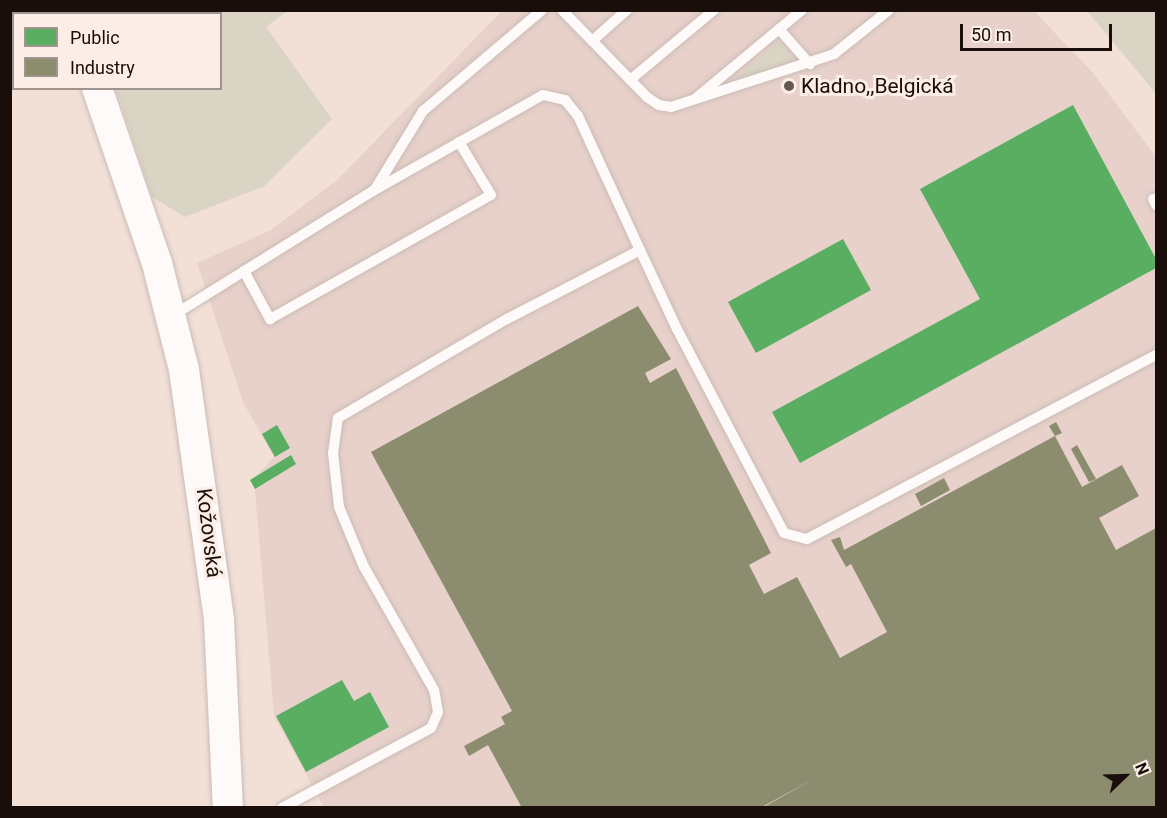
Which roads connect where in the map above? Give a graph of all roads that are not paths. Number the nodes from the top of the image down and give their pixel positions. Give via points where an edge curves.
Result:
1 (542, 10) edge
2 (562, 10) edge
3 (627, 10) edge
4 (714, 10) edge
5 (801, 10) edge
6 (889, 10) edge
7 (779, 29) junction
8 (592, 41) junction
9 (810, 64) junction
10 (630, 80) junction
11 (98, 90) edge
12 (690, 103) junction
13 (459, 142) junction
14 (373, 191) junction
15 (640, 250) junction
16 (244, 271) junction
17 (171, 316) junction
18 (1156, 355) edge
19 (228, 807) edge
20 (282, 807) edge

1 - 14 lane via 423,111
2 - 8 lane
3 - 8 lane
4 - 10 lane
5 - 7 lane
6 - 9 lane via 834,54
7 - 9 lane
7 - 12 lane
8 - 10 lane
9 - 12 lane
10 - 12 lane via 659,105
11 - 17 street, Kožovská via 157,263
13 - 14 lane
13 - 15 lane via 543,95 565,100 578,117
13 - 16 lane via 491,195 270,319
14 - 16 lane
15 - 18 lane via 784,533 807,539
15 - 20 lane via 507,319 338,418 333,453 339,507 364,567 434,690 438,712 431,728
16 - 17 lane
17 - 19 street, Kožovská via 184,370 210,530 224,676

